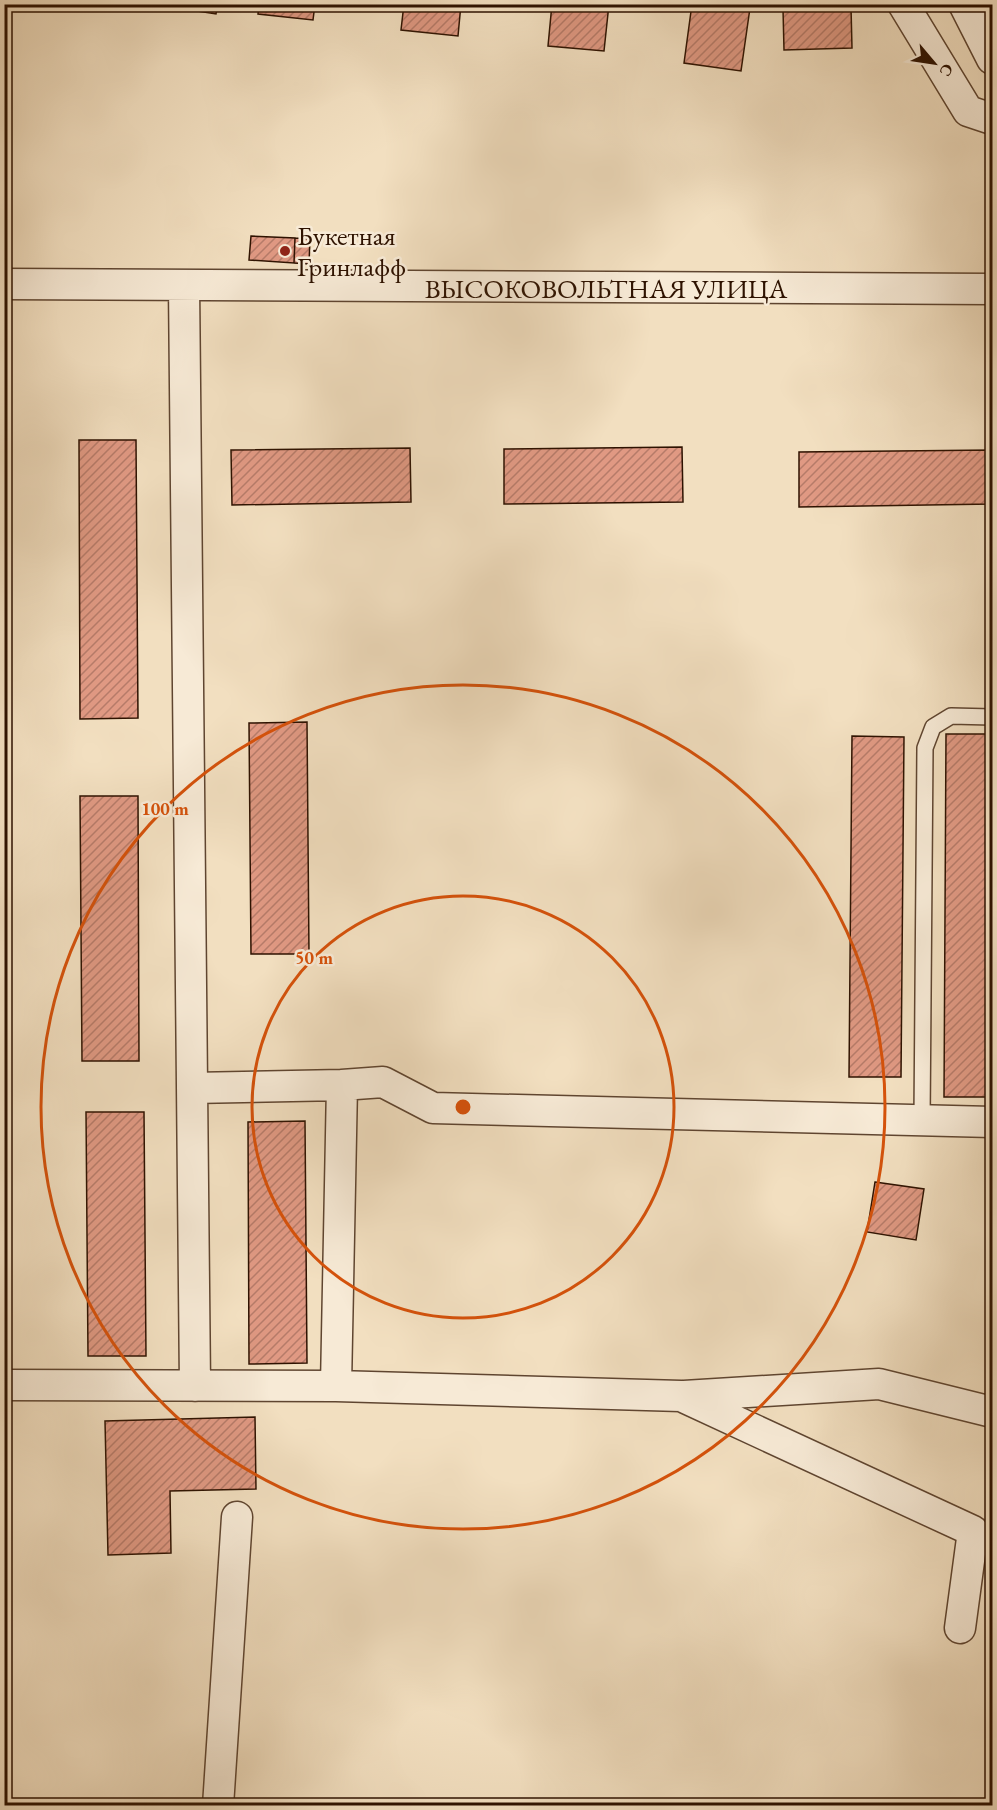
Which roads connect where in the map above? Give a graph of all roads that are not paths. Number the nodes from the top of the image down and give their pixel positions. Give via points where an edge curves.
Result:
1 (903, 4) edge
2 (964, 4) edge
3 (993, 59) edge
4 (993, 118) edge
5 (4, 285) edge
6 (184, 285) junction
7 (993, 290) edge
8 (993, 717) edge
9 (342, 1084) junction
10 (192, 1088) junction
11 (922, 1120) junction
12 (993, 1122) edge
13 (4, 1385) edge
14 (195, 1386) junction
15 (336, 1386) junction
16 (681, 1396) junction
17 (993, 1412) edge
18 (237, 1517) dead end
19 (960, 1628) dead end
20 (218, 1806) edge

1 - 4 street via 968,111
2 - 3 street
5 - 6 street, ВЫСОКОВОЛЬТНАЯ УЛИЦА
6 - 7 street, ВЫСОКОВОЛЬТНАЯ УЛИЦА
6 - 10 street
8 - 11 lane via 951,716 933,727 925,748
9 - 10 street
9 - 11 street via 383,1082 433,1108
9 - 15 street
10 - 14 street
11 - 12 street
13 - 14 street
14 - 15 street
15 - 16 street
16 - 17 street via 879,1384
16 - 19 street via 973,1531
18 - 20 street

